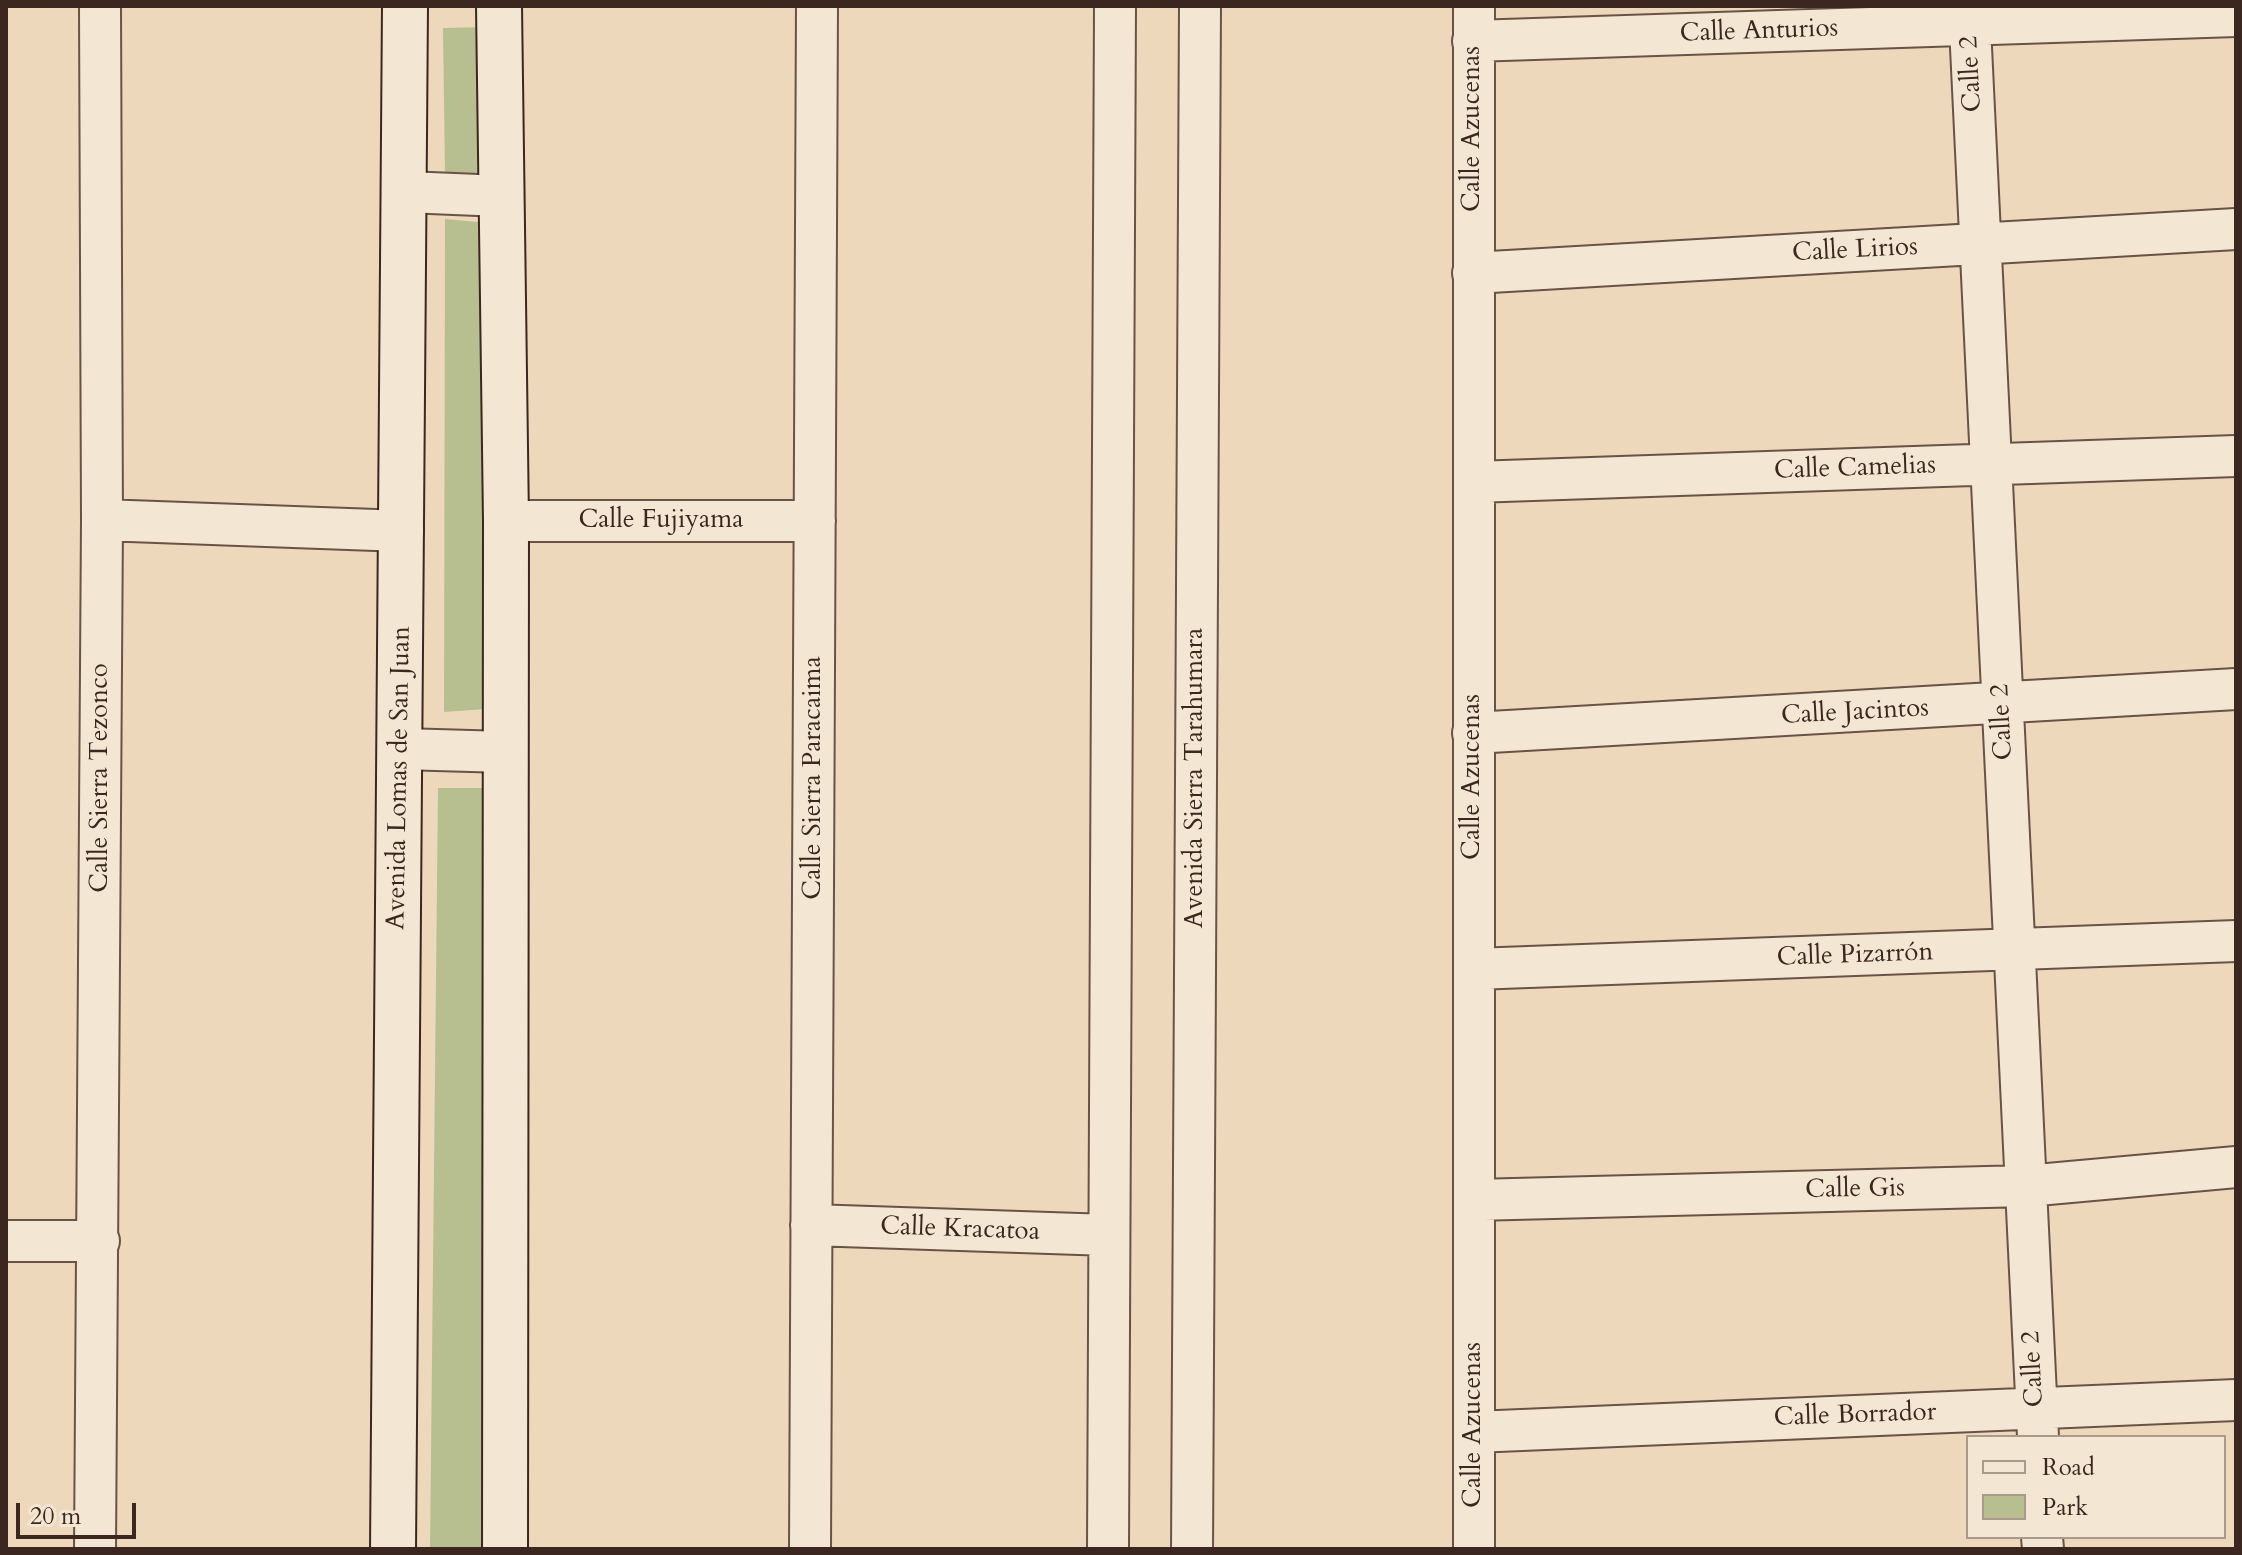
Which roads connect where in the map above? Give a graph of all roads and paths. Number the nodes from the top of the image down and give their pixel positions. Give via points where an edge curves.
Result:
1 (100, 6) edge
2 (405, 6) edge
3 (499, 6) edge
4 (817, 6) edge
5 (1115, 6) edge
6 (1200, 6) edge
7 (1970, 15) edge
8 (2236, 16) edge
9 (1473, 24) edge
10 (406, 192) junction
11 (502, 196) junction
12 (2236, 229) edge
13 (1980, 243) junction
14 (1473, 273) junction
15 (2236, 456) edge
16 (1990, 465) junction
17 (1474, 482) junction
18 (102, 520) junction
19 (506, 521) junction
20 (815, 521) junction
21 (403, 531) junction
22 (2236, 689) edge
23 (2002, 705) junction
24 (1473, 733) junction
25 (401, 749) junction
26 (506, 752) junction
27 (2236, 941) edge
28 (2014, 950) junction
29 (1474, 969) junction
30 (2236, 1167) edge
31 (2026, 1186) junction
32 (1474, 1200) junction
33 (811, 1225) junction
34 (1109, 1235) junction
35 (6, 1241) edge
36 (99, 1241) junction
37 (2236, 1400) edge
38 (2037, 1423) edge
39 (1474, 1432) junction
40 (95, 1549) edge
41 (393, 1549) edge
42 (505, 1549) edge
43 (810, 1549) edge
44 (1108, 1549) edge
45 (1192, 1549) edge
46 (1474, 1549) edge

1 - 18 street, Calle Sierra Tezonco
2 - 10 street, Avenida Lomas de San Juan
3 - 11 street
4 - 20 street, Calle Sierra Paracaima
5 - 34 street
6 - 45 street, Avenida Sierra Tarahumara
7 - 8 street, Calle Anturios
7 - 9 street, Calle Anturios
7 - 13 street, Calle 2
9 - 14 street, Calle Azucenas
10 - 11 street
10 - 21 street, Avenida Lomas de San Juan
11 - 19 street
12 - 13 street, Calle Lirios
13 - 14 street, Calle Lirios
13 - 16 street, Calle 2
14 - 17 street, Calle Azucenas
15 - 16 street, Calle Camelias
16 - 17 street, Calle Camelias
16 - 23 street, Calle 2
17 - 24 street, Calle Azucenas
18 - 21 street
18 - 36 street, Calle Sierra Tezonco
19 - 20 street, Calle Fujiyama
19 - 26 street
20 - 33 street, Calle Sierra Paracaima
21 - 25 street, Avenida Lomas de San Juan
22 - 23 street, Calle Jacintos
23 - 24 street, Calle Jacintos
23 - 28 street, Calle 2
24 - 29 street, Calle Azucenas
25 - 26 street
25 - 41 street, Avenida Lomas de San Juan
26 - 42 street
27 - 28 street, Calle Pizarrón
28 - 29 street, Calle Pizarrón
28 - 31 street, Calle 2
29 - 32 street, Calle Azucenas
30 - 31 street, Calle Gis
31 - 32 street, Calle Gis
31 - 38 street, Calle 2
32 - 39 street, Calle Azucenas
33 - 34 street, Calle Kracatoa
33 - 43 street, Calle Sierra Paracaima
34 - 44 street
35 - 36 street
36 - 40 street, Calle Sierra Tezonco
37 - 38 street, Calle Borrador
38 - 39 street, Calle Borrador
39 - 46 street, Calle Azucenas

